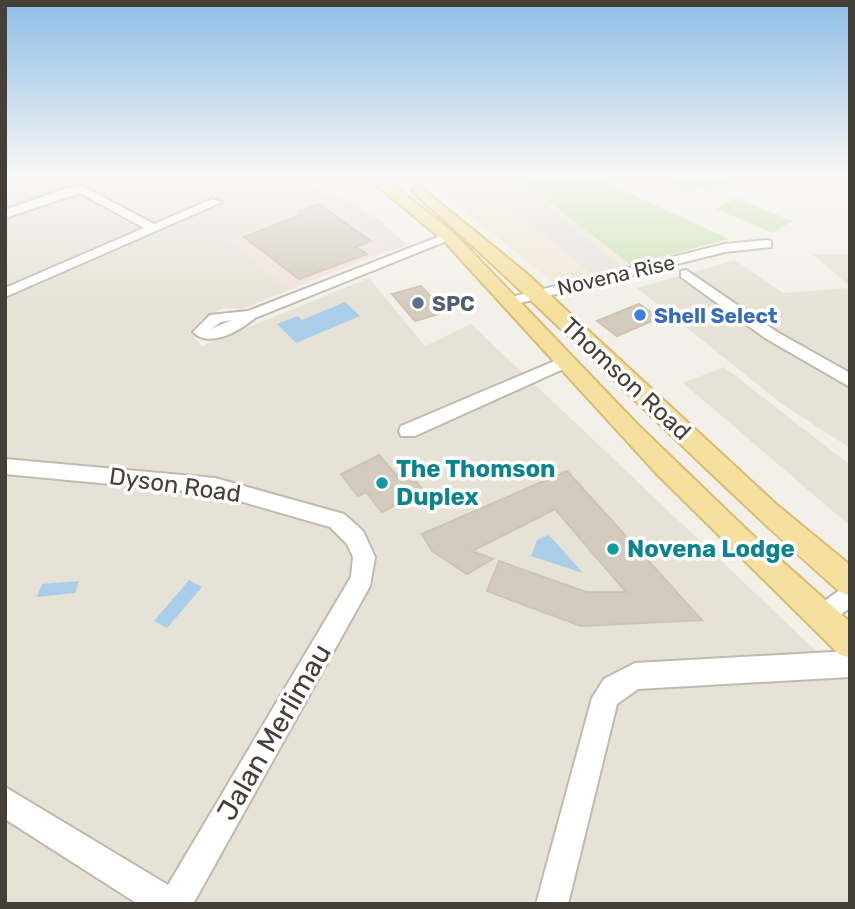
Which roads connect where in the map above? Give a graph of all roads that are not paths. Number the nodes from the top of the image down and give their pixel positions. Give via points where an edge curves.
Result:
1 (139, 220) edge
2 (174, 220) edge
3 (430, 220) edge
4 (456, 220) edge
5 (154, 229) junction
6 (448, 238) junction
7 (766, 244) dead end
8 (686, 274) dead end
9 (5, 293) edge
10 (537, 293) junction
11 (508, 302) junction
12 (555, 313) junction
13 (250, 314) dead end
14 (527, 323) junction
15 (564, 362) junction
16 (850, 381) edge
17 (408, 431) dead end
18 (5, 466) edge
19 (364, 557) joint
20 (850, 583) edge
21 (850, 594) edge
22 (821, 617) junction
23 (850, 643) edge
24 (850, 664) edge
25 (5, 802) edge
26 (168, 904) edge
27 (175, 904) edge
28 (551, 904) edge

1 - 5 street
2 - 5 street
3 - 6 main road, Thomson Road
4 - 10 main road, Thomson Road
5 - 9 street
6 - 11 main road, Thomson Road
6 - 13 street
7 - 10 street, Novena Rise via 725,248
8 - 16 street via 771,335
10 - 11 street, Novena Rise
10 - 12 main road, Thomson Road
11 - 14 main road, Thomson Road
12 - 14 main road
12 - 20 main road, Thomson Road via 768,513
14 - 15 main road, Thomson Road
15 - 17 street, Thomson Road
15 - 22 main road, Thomson Road
18 - 19 street, Dyson Road via 215,486 337,520 355,538
19 - 27 street, Jalan Merlimau via 362,579
21 - 22 street
22 - 23 main road, Thomson Road
24 - 28 street via 635,676 613,688 605,698
25 - 26 street

